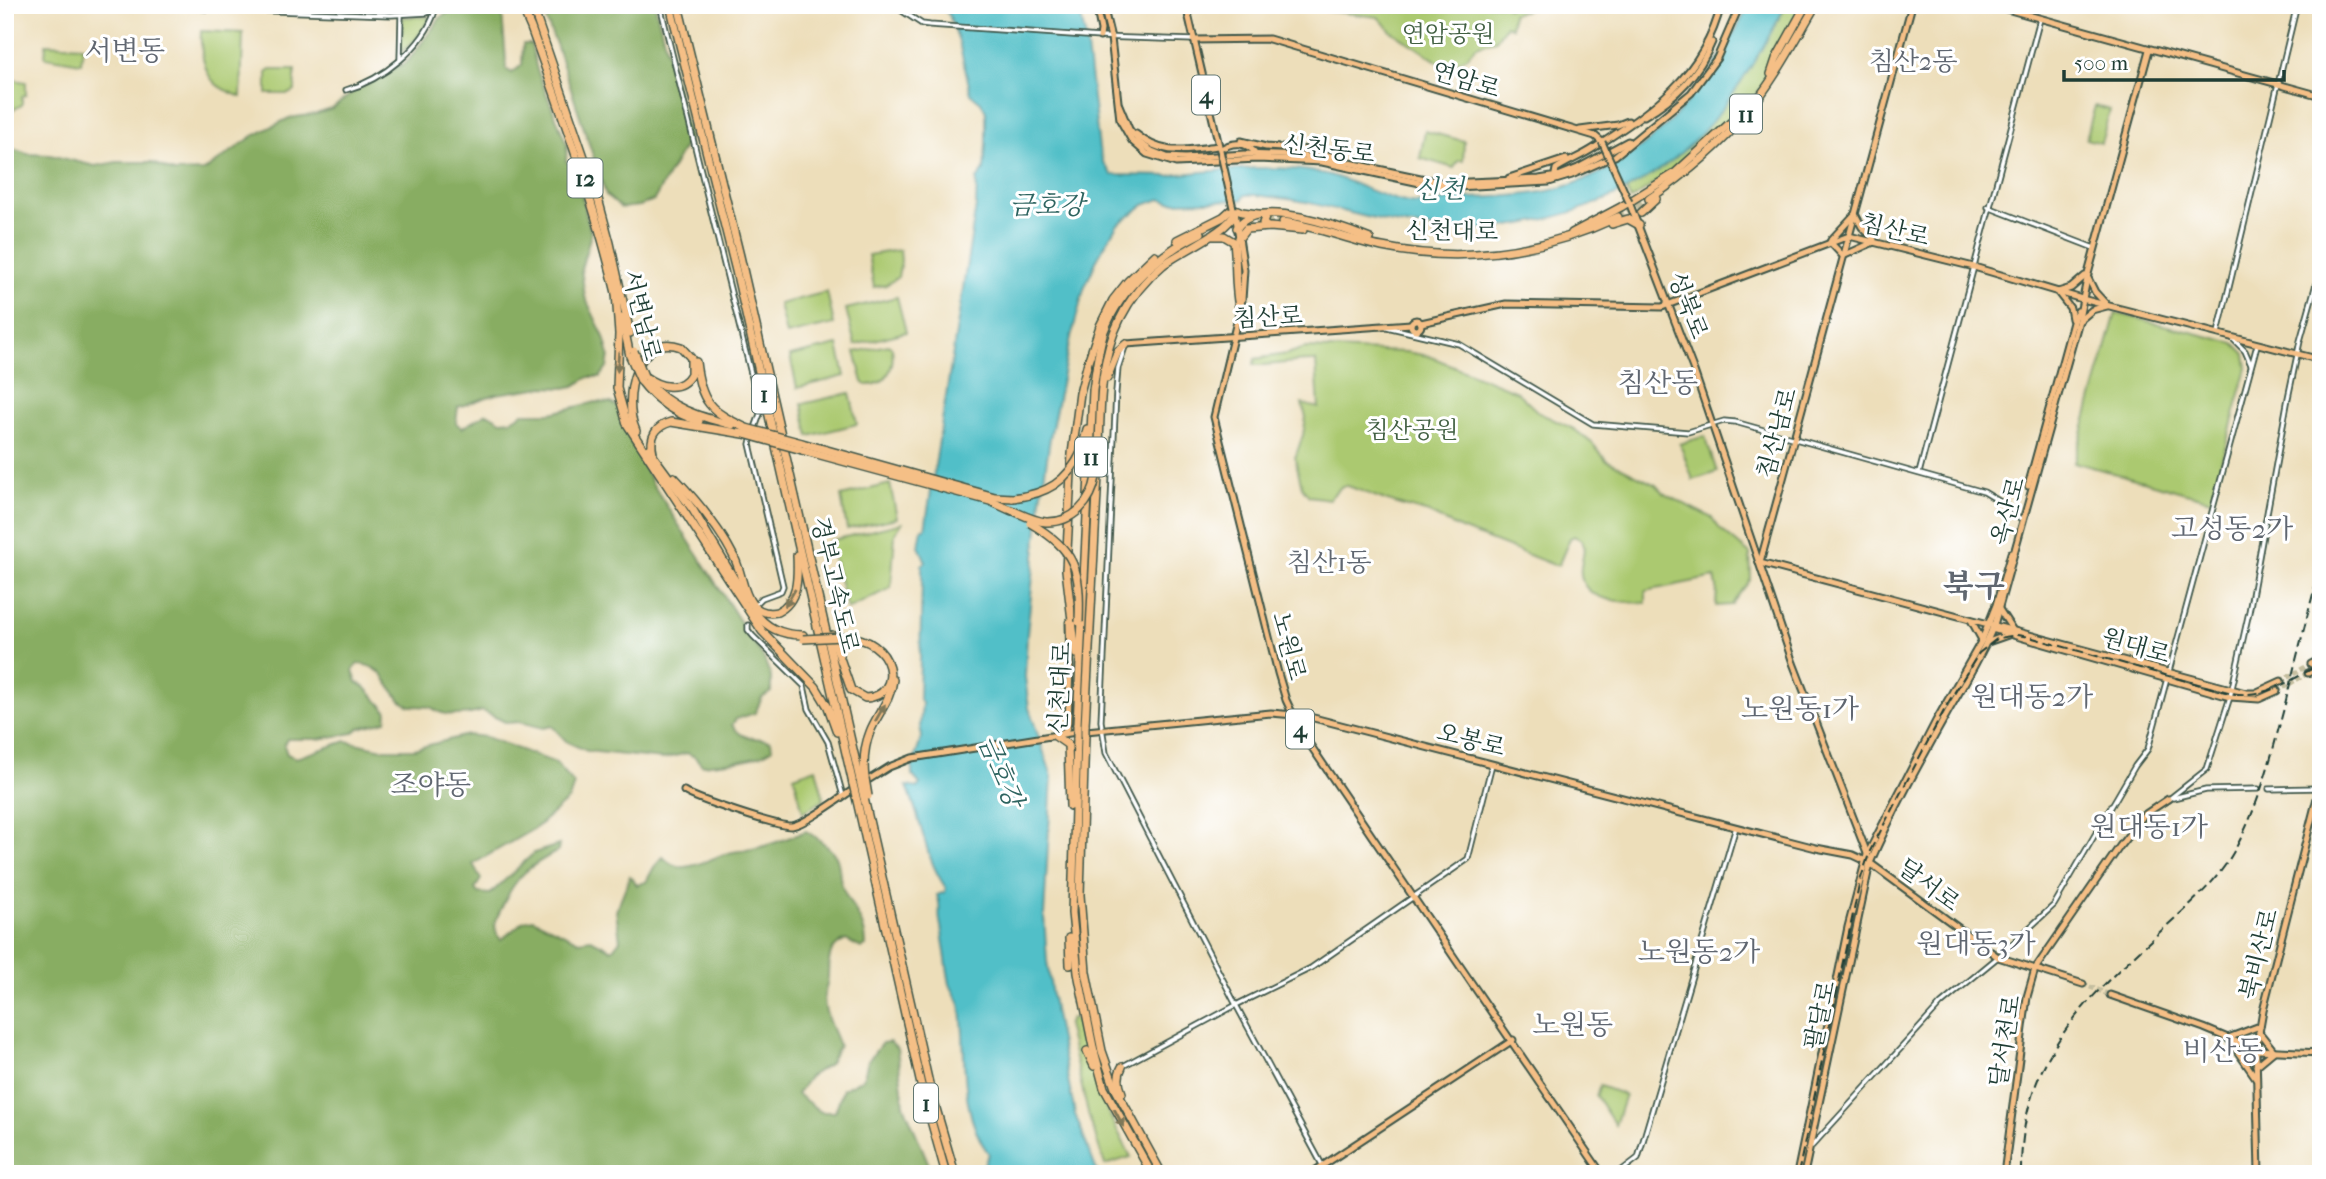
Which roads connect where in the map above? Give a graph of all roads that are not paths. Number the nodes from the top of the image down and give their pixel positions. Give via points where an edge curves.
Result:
1 (154, 5) edge
2 (445, 5) edge
3 (521, 5) edge
4 (529, 5) edge
5 (660, 5) edge
6 (670, 5) edge
7 (678, 5) edge
8 (892, 5) edge
9 (1097, 5) edge
10 (1103, 5) edge
11 (1186, 5) edge
12 (1722, 5) edge
13 (1739, 5) edge
14 (1813, 5) edge
15 (1912, 5) edge
16 (1992, 5) edge
17 (2297, 5) edge
18 (246, 8) edge
19 (435, 10) junction
20 (401, 15) junction
21 (2040, 19) junction
22 (1100, 37) junction
23 (1111, 38) junction
24 (1194, 40) junction
25 (2149, 50) junction
26 (400, 59) junction
27 (2279, 83) junction
28 (346, 90) dead end
29 (2321, 96) edge
30 (1118, 102) junction
31 (566, 104) junction
32 (1744, 114) junction
33 (1637, 117) junction
34 (1129, 128) junction
35 (1623, 128) junction
36 (1577, 130) junction
37 (1216, 136) junction
38 (1602, 142) junction
39 (1250, 146) junction
40 (1219, 148) junction
41 (1244, 154) junction
42 (1583, 154) junction
43 (1257, 157) junction
44 (1185, 158) junction
45 (1350, 163) junction
46 (1558, 176) junction
47 (1497, 181) junction
48 (1647, 198) junction
49 (1629, 202) junction
50 (1988, 207) junction
51 (1234, 211) junction
52 (1641, 213) dead end
53 (1855, 214) junction
54 (1266, 215) junction
55 (1615, 216) junction
56 (1639, 225) junction
57 (1267, 227) junction
58 (1237, 228) junction
59 (1203, 233) junction
60 (1849, 236) junction
61 (1239, 238) junction
62 (1370, 239) junction
63 (1877, 241) junction
64 (1830, 242) junction
65 (1379, 246) junction
66 (2095, 248) junction
67 (1155, 255) junction
68 (1843, 256) junction
69 (2321, 266) edge
70 (1974, 267) junction
71 (2087, 275) junction
72 (2057, 292) junction
73 (616, 293) junction
74 (2082, 299) junction
75 (1670, 305) junction
76 (2108, 306) junction
77 (1240, 311) junction
78 (2075, 323) junction
79 (1420, 326) junction
80 (1385, 327) junction
81 (2218, 335) junction
82 (1430, 336) junction
83 (1232, 337) junction
84 (2233, 339) junction
85 (1126, 344) junction
86 (2257, 345) junction
87 (632, 354) junction
88 (2298, 355) junction
89 (2321, 360) edge
90 (2251, 367) junction
91 (642, 378) junction
92 (1103, 388) junction
93 (1093, 390) junction
94 (1713, 423) junction
95 (1088, 424) junction
96 (1099, 425) junction
97 (745, 431) junction
98 (634, 435) junction
99 (1793, 440) junction
100 (655, 458) junction
101 (1919, 473) junction
102 (1009, 509) junction
103 (2021, 520) junction
104 (796, 532) junction
105 (1760, 563) junction
106 (813, 575) junction
107 (1068, 580) junction
108 (743, 584) junction
109 (753, 604) junction
110 (1999, 609) junction
111 (752, 617) junction
112 (1970, 620) junction
113 (748, 625) dead end
114 (1991, 626) junction
115 (2011, 632) junction
116 (843, 635) junction
117 (803, 637) junction
118 (1984, 642) junction
119 (1081, 649) junction
120 (2321, 659) edge
121 (2311, 664) tunnel mouth
122 (2321, 667) edge
123 (2308, 673) tunnel mouth
124 (2168, 676) junction
125 (2281, 681) tunnel mouth
126 (2232, 690) junction
127 (2277, 691) tunnel mouth
128 (2230, 697) junction
129 (1077, 708) junction
130 (1293, 715) junction
131 (1081, 725) junction
132 (1102, 729) junction
133 (1056, 736) junction
134 (1081, 737) junction
135 (1492, 764) junction
136 (850, 773) junction
137 (859, 781) junction
138 (2320, 786) edge
139 (2258, 789) dead end
140 (2269, 789) dead end
141 (684, 791) dead end
142 (843, 796) junction
143 (863, 799) junction
144 (2168, 799) junction
145 (1736, 827) junction
146 (1074, 836) junction
147 (1867, 859) junction
148 (1412, 898) junction
149 (1072, 913) junction
150 (1998, 957) junction
151 (1070, 965) dead end
152 (2035, 969) junction
153 (2083, 985) tunnel mouth
154 (2110, 995) tunnel mouth
155 (1236, 1005) junction
156 (907, 1007) junction
157 (2260, 1029) junction
158 (913, 1031) junction
159 (2228, 1038) junction
160 (1513, 1040) junction
161 (2256, 1050) junction
162 (1087, 1051) dead end
163 (2274, 1051) junction
164 (2321, 1053) edge
165 (2256, 1066) junction
166 (1122, 1067) joint
167 (2256, 1079) junction
168 (1104, 1088) junction
169 (1133, 1123) junction
170 (1809, 1148) junction
171 (1323, 1165) junction
172 (946, 1174) edge
173 (955, 1174) edge
174 (1152, 1174) edge
175 (1162, 1174) edge
176 (1310, 1174) edge
177 (1327, 1174) edge
178 (1602, 1174) edge
179 (1617, 1174) edge
180 (1797, 1174) edge
181 (1804, 1174) edge
182 (2004, 1174) edge
183 (2259, 1174) edge

1 - 18 main road
2 - 19 street
3 - 73 highway, 서변남로 / 12 via 585,177
4 - 31 highway, 서변남로 / 12
4 - 31 highway
5 - 109 street via 760,414 750,444 783,586
6 - 104 highway, 경부고속도로 / 1
7 - 106 highway, 경부고속도로 / 1
8 - 22 street via 922,24
9 - 22 main road
10 - 23 main road, 신천동로
11 - 24 main road, 4
12 - 33 main road via 1696,65
12 - 35 main road via 1718,28 1694,74 1656,109
13 - 43 main road, 신천동로 via 1717,58 1691,93 1615,156 1563,178 1444,187 1341,165
13 - 46 main road, 신천동로 via 1710,62 1676,104 1625,144
14 - 32 highway, 11
14 - 32 highway, 11 via 1791,47
15 - 53 main road, 침산남로
16 - 21 main road
17 - 27 street
18 - 20 street
19 - 20 street
19 - 26 street via 421,36
20 - 26 street
21 - 25 main road
21 - 50 street
22 - 23 street
23 - 24 street
23 - 30 main road, 신천동로
24 - 36 main road, 연암로 via 1269,39
24 - 37 main road, 4
25 - 27 main road
25 - 66 main road, 옥산로
26 - 28 street via 360,86
27 - 29 main road
27 - 81 street
30 - 34 main road, 신천동로
30 - 43 main road, 신천동로 via 1125,130 1136,146 1154,157 1184,163
31 - 87 highway, 서변남로 / 12 via 607,231
32 - 48 highway, 11
33 - 35 main road
33 - 36 main road via 1618,125
34 - 40 main road via 1146,142 1167,150
34 - 44 main road, 신천동로 via 1152,151
35 - 38 main road
36 - 38 main road, 연암로
37 - 40 main road, 4
37 - 45 main road via 1225,141 1311,150
38 - 42 main road
38 - 49 main road, 성북로, bridge
39 - 40 main road
39 - 41 main road
39 - 43 main road
40 - 44 main road via 1185,152
40 - 51 main road, 4, bridge
41 - 43 main road, 신천동로
41 - 44 main road, 신천동로
42 - 46 main road via 1556,169
42 - 47 main road
43 - 45 main road, 신천동로 via 1303,156
45 - 47 main road, 신천동로 via 1434,182
46 - 47 main road, 신천동로
48 - 49 highway
48 - 52 highway
49 - 55 highway
49 - 56 main road, 성북로
50 - 66 street
50 - 70 street
51 - 54 highway
51 - 58 main road, 노원로 / 4
51 - 59 highway
51 - 59 highway via 1227,225
53 - 60 main road, 침산남로
53 - 63 main road
53 - 64 main road
54 - 57 highway via 1263,223
54 - 58 highway via 1245,219
54 - 62 highway via 1313,220
55 - 56 highway
55 - 62 highway, 신천대로 via 1521,246 1418,248
55 - 65 highway, 신천대로 via 1580,234 1501,253 1430,253
56 - 75 main road, 성북로
57 - 61 highway via 1246,229
57 - 65 highway via 1307,230
58 - 61 main road, 노원로 / 4
59 - 67 highway
59 - 77 highway via 1234,242
59 - 92 highway, 신천대로 / 11 via 1142,286 1121,316 1108,349
59 - 93 highway, 신천대로 / 11 via 1181,243 1147,270 1111,315 1098,354
59 - 96 highway via 1164,258 1115,315 1099,369
60 - 63 main road, 침산로
60 - 64 main road, 침산로
60 - 68 main road, 침산남로
61 - 77 main road, 노원로 / 4 via 1244,270
62 - 65 highway, 신천대로 via 1283,220
63 - 68 main road
63 - 70 main road, 침산로
64 - 68 main road
64 - 75 main road, 침산로
66 - 71 main road, 옥산로
67 - 95 highway via 1114,304 1100,332
67 - 107 highway via 1113,300 1088,362 1074,423
68 - 99 main road, 침산남로
69 - 88 street
70 - 72 main road, 침산로
70 - 101 street
71 - 72 main road
71 - 74 main road, 옥산로
71 - 76 main road
72 - 74 main road, 침산로
72 - 78 main road
73 - 87 highway, 서변남로 / 12
73 -> 98 highway via 618,393
74 - 76 main road, 침산로
74 - 78 main road, 옥산로
75 - 79 main road, 침산로 via 1506,304
75 - 94 main road, 성북로
76 - 78 main road via 2092,310
76 - 81 main road, 침산로
77 - 83 main road, 노원로 / 4
78 - 103 main road, 옥산로
79 - 80 main road, 침산로 via 1415,320
79 - 82 street
80 - 82 street
80 - 83 main road, 침산로
81 - 84 main road, 침산로
82 - 94 street via 1459,344 1593,424 1688,432
83 - 85 main road, 침산로
83 - 130 main road, 노원로 / 4 via 1214,417 1278,673
84 - 86 main road, 침산로
84 - 90 street via 2245,351
85 - 92 highway via 1118,351
85 - 132 street via 1116,392
86 - 88 main road, 침산로
86 - 90 street
87 - 91 highway, 서변남로 / 12, bridge
88 - 89 main road, 침산로
88 - 126 street
90 - 124 street
91 - 97 highway, 서변남로 / 12 via 655,397 677,413
91 - 100 highway via 665,386 682,384 691,374 691,358 681,346 665,345 649,354 634,374 631,418
92 - 96 highway, 신천대로 / 11
93 - 95 highway
93 - 119 highway, 신천대로 / 11
94 - 99 street via 1735,422
94 - 105 main road, 성북로
95 - 97 highway, 서변남로 / 12, bridge via 1073,468 1049,489 1013,498
96 - 102 highway, bridge via 1094,487 1080,510 1068,518 1046,522
96 - 131 highway, 신천대로 / 11
97 - 98 highway via 706,403 693,354 684,344 670,340 648,350 630,374 625,405
97 - 100 highway via 667,423 652,439
97 - 102 highway, 서변남로 / 12, bridge
98 - 111 highway
99 - 101 street
99 - 105 main road, 침산남로
100 - 108 highway via 707,514 733,555
100 - 109 highway
101 - 103 street via 1984,492
102 - 119 highway, bridge via 1053,537 1072,559 1079,580
103 - 110 main road, 옥산로
103 - 114 main road, 옥산로
104 -> 108 highway via 797,585 786,606 775,613 762,612 751,603
104 - 136 highway, 경부고속도로 / 1
105 - 112 main road, 원대로
105 - 147 main road
106 - 116 highway via 849,687 862,697 880,694 889,677 884,654 866,640
106 - 137 highway, 경부고속도로 / 1
107 - 129 highway
107 - 133 main road via 1068,723
108 - 109 highway
109 - 117 highway via 759,618 772,629
110 - 114 main road, 옥산로
110 - 115 main road
111 - 117 highway via 776,635
111 - 136 highway via 821,694
112 - 114 main road, 원대로
112 - 118 main road
113 - 142 street via 753,636 804,686 809,709 828,742
114 - 115 main road, 원대로
114 - 118 main road, 옥산로
115 - 118 main road
115 - 124 main road, 원대로
116 - 117 highway, bridge
137 -> 116 highway via 870,732 892,689 893,672 888,655 875,640
118 - 147 main road, 옥산로
119 - 129 highway, 신천대로 / 11
120 - 121 main road
122 - 123 main road
124 - 126 main road, 원대로
124 - 128 main road, 원대로
124 - 150 street via 2148,749 2067,884 2046,914
125 - 126 main road, 원대로 via 2255,693
126 - 128 street
127 - 128 main road, 원대로 via 2259,699
128 - 144 street via 2207,769
129 - 131 highway, 신천대로 / 11
130 - 132 main road, 오봉로 via 1271,713
130 - 135 main road, 오봉로
130 - 148 main road, 노원로 / 4
131 - 134 highway, 신천대로, bridge
132 - 133 main road, 오봉로
132 - 155 street via 1106,753
133 - 142 main road, 오봉로 via 912,758
133 - 146 highway via 1068,745
134 - 146 highway, 신천대로
134 - 169 highway, 신천대로 via 1081,938 1102,1051
135 - 145 main road, 오봉로
135 - 148 street via 1468,859
136 - 137 highway, 경부고속도로 / 1
137 - 143 highway, 경부고속도로 / 1, bridge
138 - 140 street
138 - 157 main road, 북비산로
139 - 144 street, 달서천로 via 2206,790
141 - 142 main road, 오봉로 via 790,826
143 - 156 highway, 경부고속도로 / 1
143 - 156 highway, 경부고속도로 / 1
144 - 152 main road, 달서천로 via 2144,816 2120,846
145 - 147 main road, 오봉로
145 - 179 street via 1638,1158
146 - 149 highway, 신천대로
147 - 150 main road, 달서로
147 - 170 main road, 팔달로
147 - 180 main road via 1848,927
148 - 155 street via 1311,968
148 - 160 main road, 노원로 / 4
149 - 151 highway
149 - 168 highway, 신천대로 via 1078,973
150 - 152 main road, 달서로
150 - 170 street via 1941,1004
152 - 153 main road, 달서로
152 - 182 main road, 달서천로 via 2027,997
154 - 159 main road
155 - 166 street
155 - 171 street
156 - 158 highway, 경부고속도로 / 1
157 - 159 main road
157 - 161 main road, 북비산로
157 - 163 main road
158 - 172 highway, 경부고속도로 / 1
158 - 173 highway, 경부고속도로 / 1
159 - 161 main road
159 - 167 main road
160 - 171 main road
160 - 178 main road, 노원로 / 4
161 - 163 main road
161 - 165 main road, 북비산로
162 - 168 highway
163 - 164 main road
163 - 165 main road
165 - 167 main road, 북비산로
166 - 169 highway via 1119,1084
167 - 183 main road, 북비산로
168 -> 174 highway, 신천대로
169 - 175 highway, 신천대로
170 - 181 main road, 팔달로
171 - 176 main road
171 - 177 street

